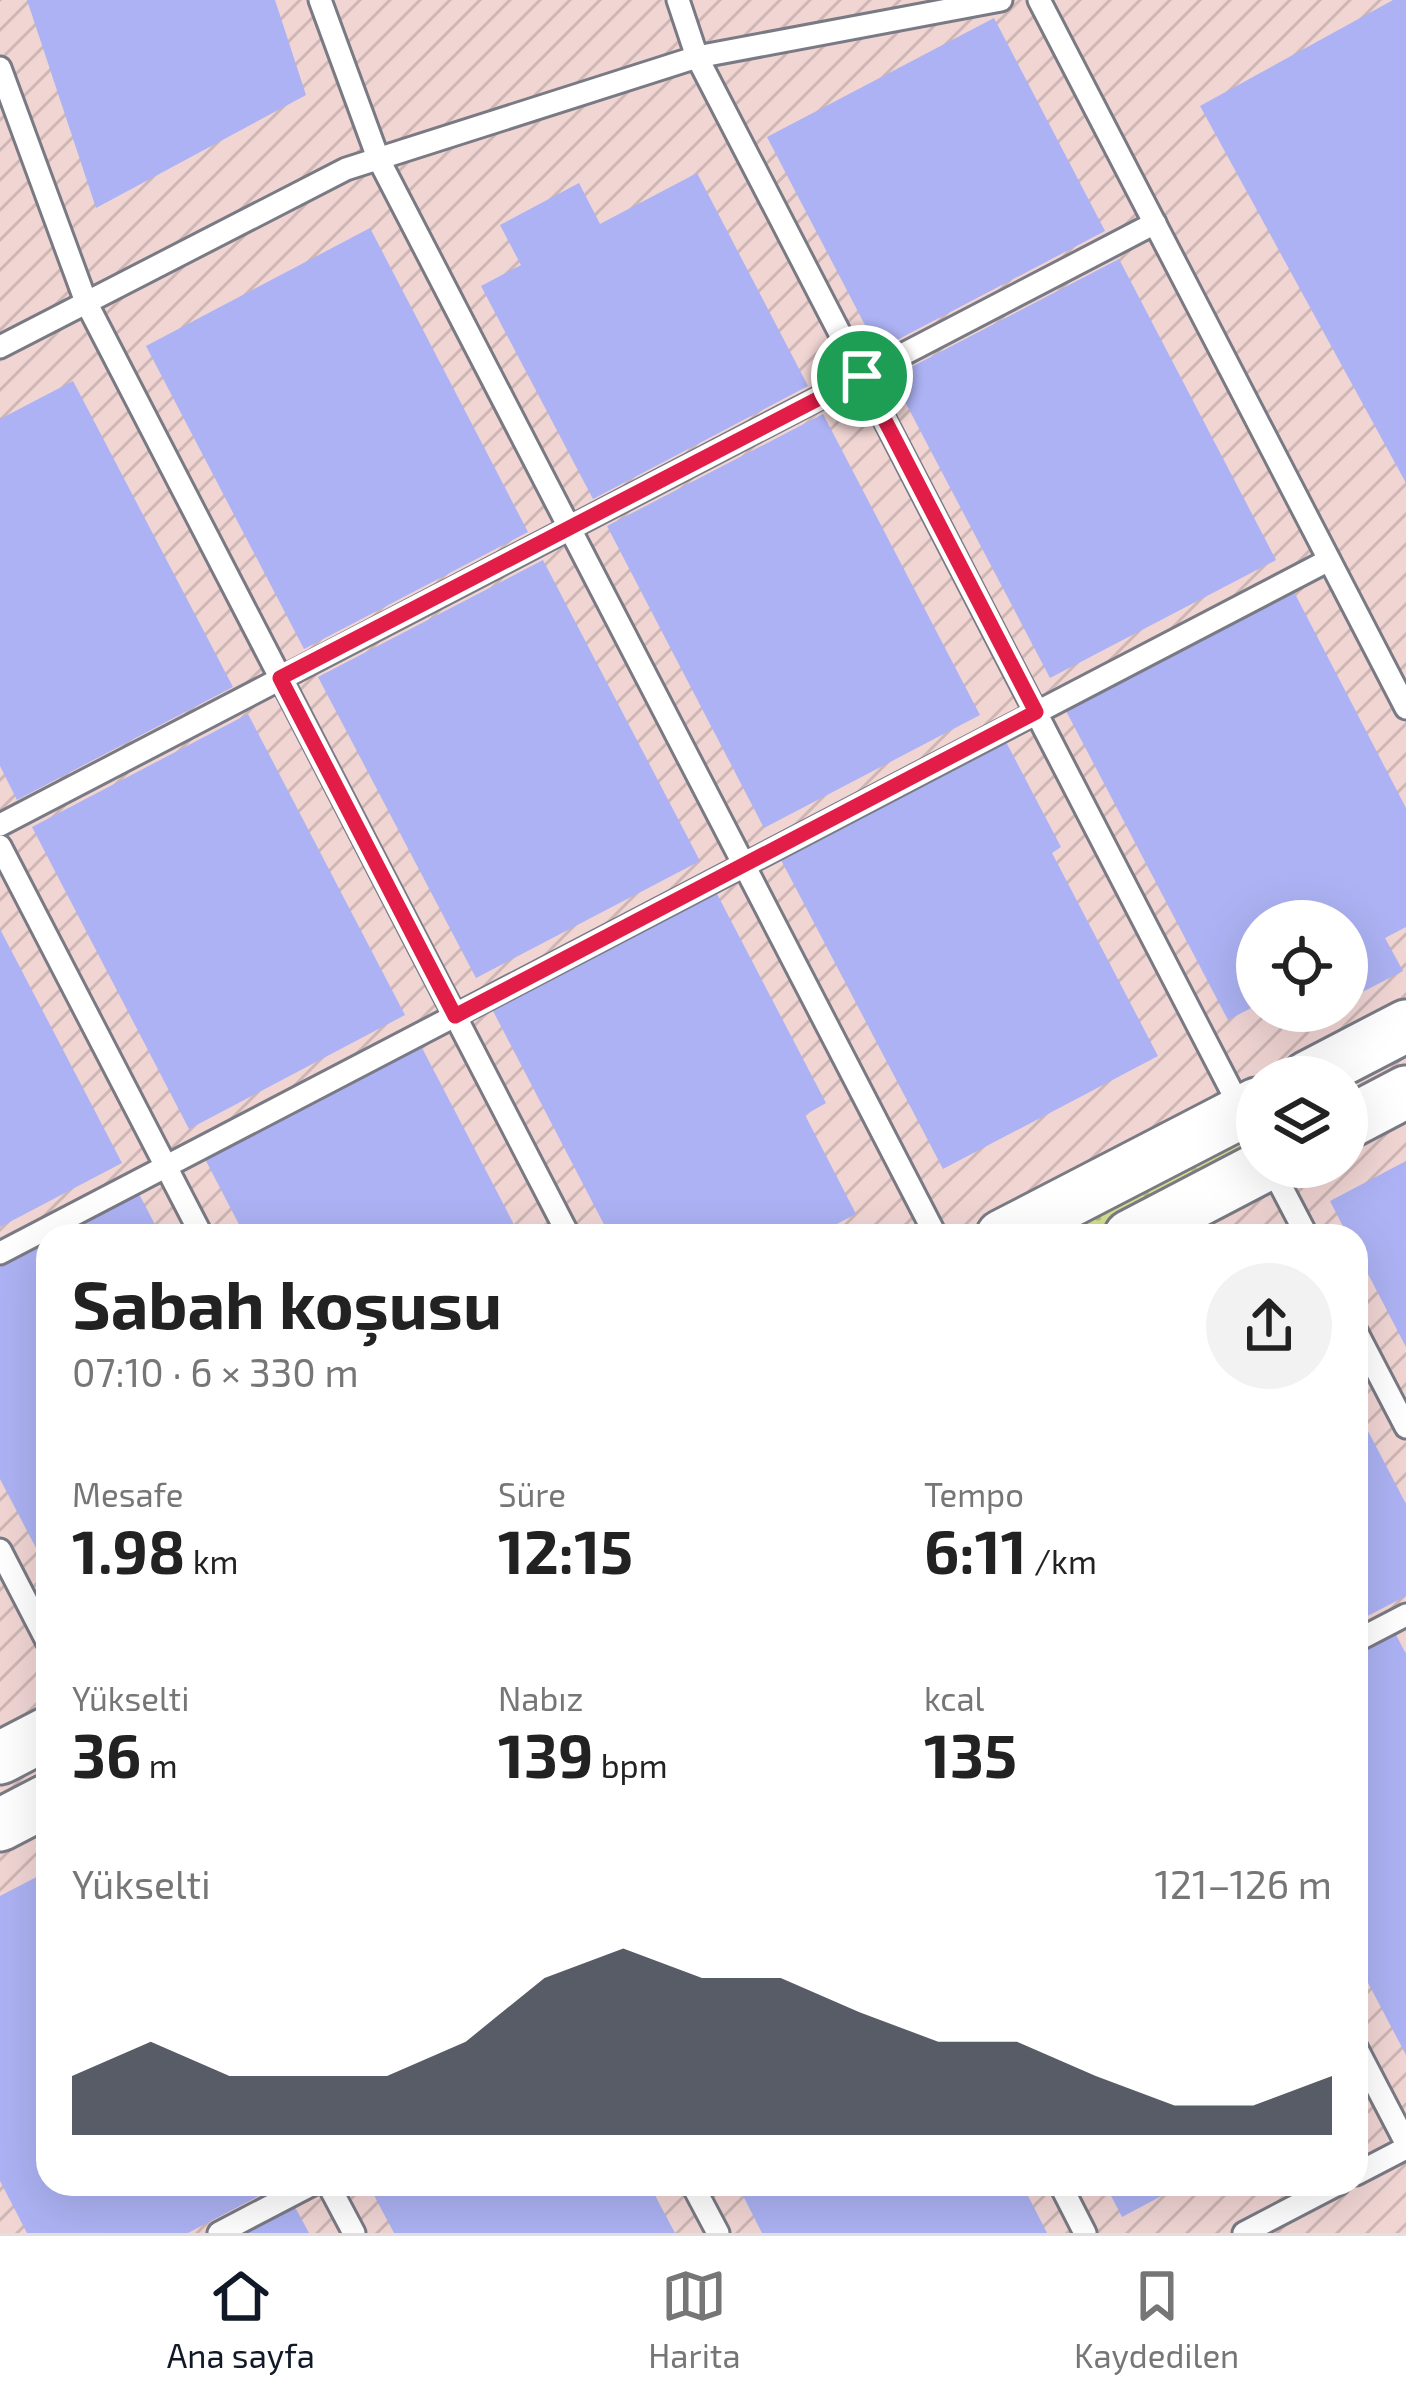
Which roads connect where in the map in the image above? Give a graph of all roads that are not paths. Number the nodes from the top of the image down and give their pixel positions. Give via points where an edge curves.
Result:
1 (320, 0) edge
2 (678, 0) edge
3 (1001, 0) edge
4 (1039, 0) edge
5 (697, 57) junction
6 (0, 68) edge
7 (379, 158) junction
8 (1155, 223) junction
9 (86, 302) junction
10 (0, 347) edge
11 (862, 376) junction
12 (570, 527) junction
13 (1329, 560) junction
14 (280, 678) junction
15 (1406, 708) edge
16 (1036, 712) junction
17 (0, 825) edge
18 (0, 846) edge
19 (744, 865) junction
20 (455, 1016) junction
21 (1406, 1026) edge
22 (1348, 1056) edge
23 (1236, 1081) edge
24 (1406, 1092) edge
25 (1368, 1112) edge
26 (1236, 1114) edge
27 (166, 1166) junction
28 (1236, 1183) edge
29 (1279, 1188) edge
30 (55, 1224) edge
31 (196, 1224) edge
32 (563, 1224) edge
33 (930, 1224) edge
34 (1025, 1224) edge
35 (1154, 1224) edge
36 (1300, 1224) edge
37 (36, 1234) edge
38 (0, 1253) edge
39 (1368, 1353) edge
40 (1406, 1427) edge
41 (0, 1550) edge
42 (1406, 1615) edge
43 (36, 1620) edge
44 (1368, 1635) edge
45 (36, 1739) edge
46 (0, 1758) edge
47 (36, 1806) edge
48 (0, 1825) edge
49 (1368, 2071) edge
50 (1406, 2146) edge
51 (1368, 2167) edge
52 (290, 2196) edge
53 (334, 2196) edge
54 (698, 2196) edge
55 (1066, 2196) edge
56 (1315, 2196) edge
57 (219, 2233) edge
58 (354, 2233) edge
59 (718, 2233) edge
60 (1085, 2233) edge
61 (1244, 2233) edge

1 - 7 lane
2 - 5 lane
3 - 5 lane
4 - 8 lane
5 - 7 lane
5 - 11 lane
6 - 9 lane
7 - 9 lane via 323,178
7 - 12 lane
8 - 11 lane
8 - 13 lane
9 - 10 lane
9 - 14 lane
11 - 12 lane
11 - 16 lane
12 - 14 lane
12 - 19 lane
13 - 15 lane
13 - 16 lane
14 - 17 lane
14 - 20 lane
16 - 19 lane
16 - 23 lane
18 - 27 lane
19 - 20 lane
19 - 33 lane
20 - 27 lane
20 - 32 lane
21 - 22 street
24 - 25 street
26 - 34 street
27 - 30 lane
27 - 31 lane
28 - 35 street
29 - 36 lane
37 - 38 lane
39 - 40 lane
41 - 43 lane
42 - 44 lane
45 - 46 street
47 - 48 street
49 - 50 lane
50 - 51 lane
52 - 57 lane
53 - 58 lane
54 - 59 lane
55 - 60 lane
56 - 61 lane

